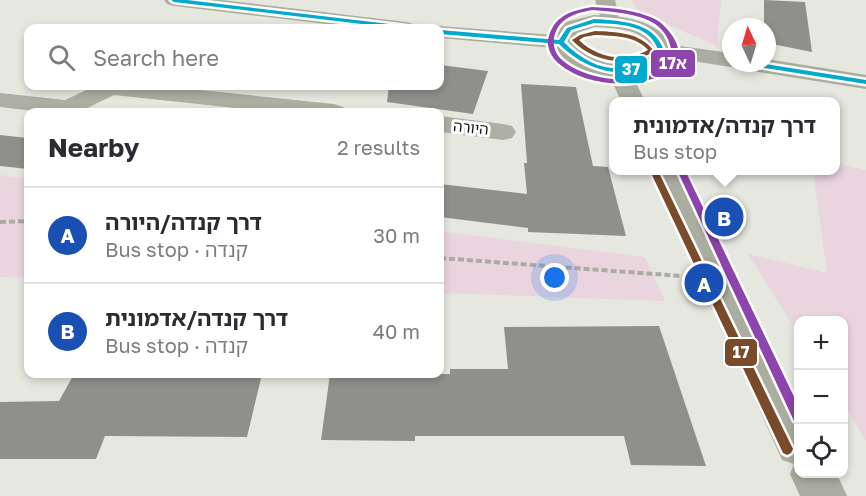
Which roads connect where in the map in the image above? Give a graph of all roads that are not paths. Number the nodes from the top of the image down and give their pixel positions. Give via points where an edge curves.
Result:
1 (174, 0) edge
2 (605, 0) edge
3 (610, 21) junction
4 (373, 24) edge
5 (444, 32) edge
6 (561, 42) junction
7 (664, 50) junction
8 (722, 59) edge
9 (776, 68) edge
10 (618, 70) junction
11 (866, 82) edge
12 (105, 90) edge
13 (138, 90) edge
14 (631, 97) edge
15 (0, 100) edge
16 (68, 108) edge
17 (68, 108) edge
18 (298, 108) edge
19 (444, 125) edge
20 (503, 132) dead end
21 (669, 175) edge
22 (794, 436) edge
23 (815, 478) edge
24 (824, 496) edge

1 - 4 street
2 - 3 street
3 - 6 street via 569,28
3 - 7 street via 652,34
5 - 6 street
6 - 10 street via 565,50 586,63
7 - 8 street
7 - 10 street via 663,57 647,67
9 - 11 street
10 - 14 street
12 - 16 street
13 - 18 street
15 - 17 street
19 - 20 street, היורה
21 - 22 street
23 - 24 street

